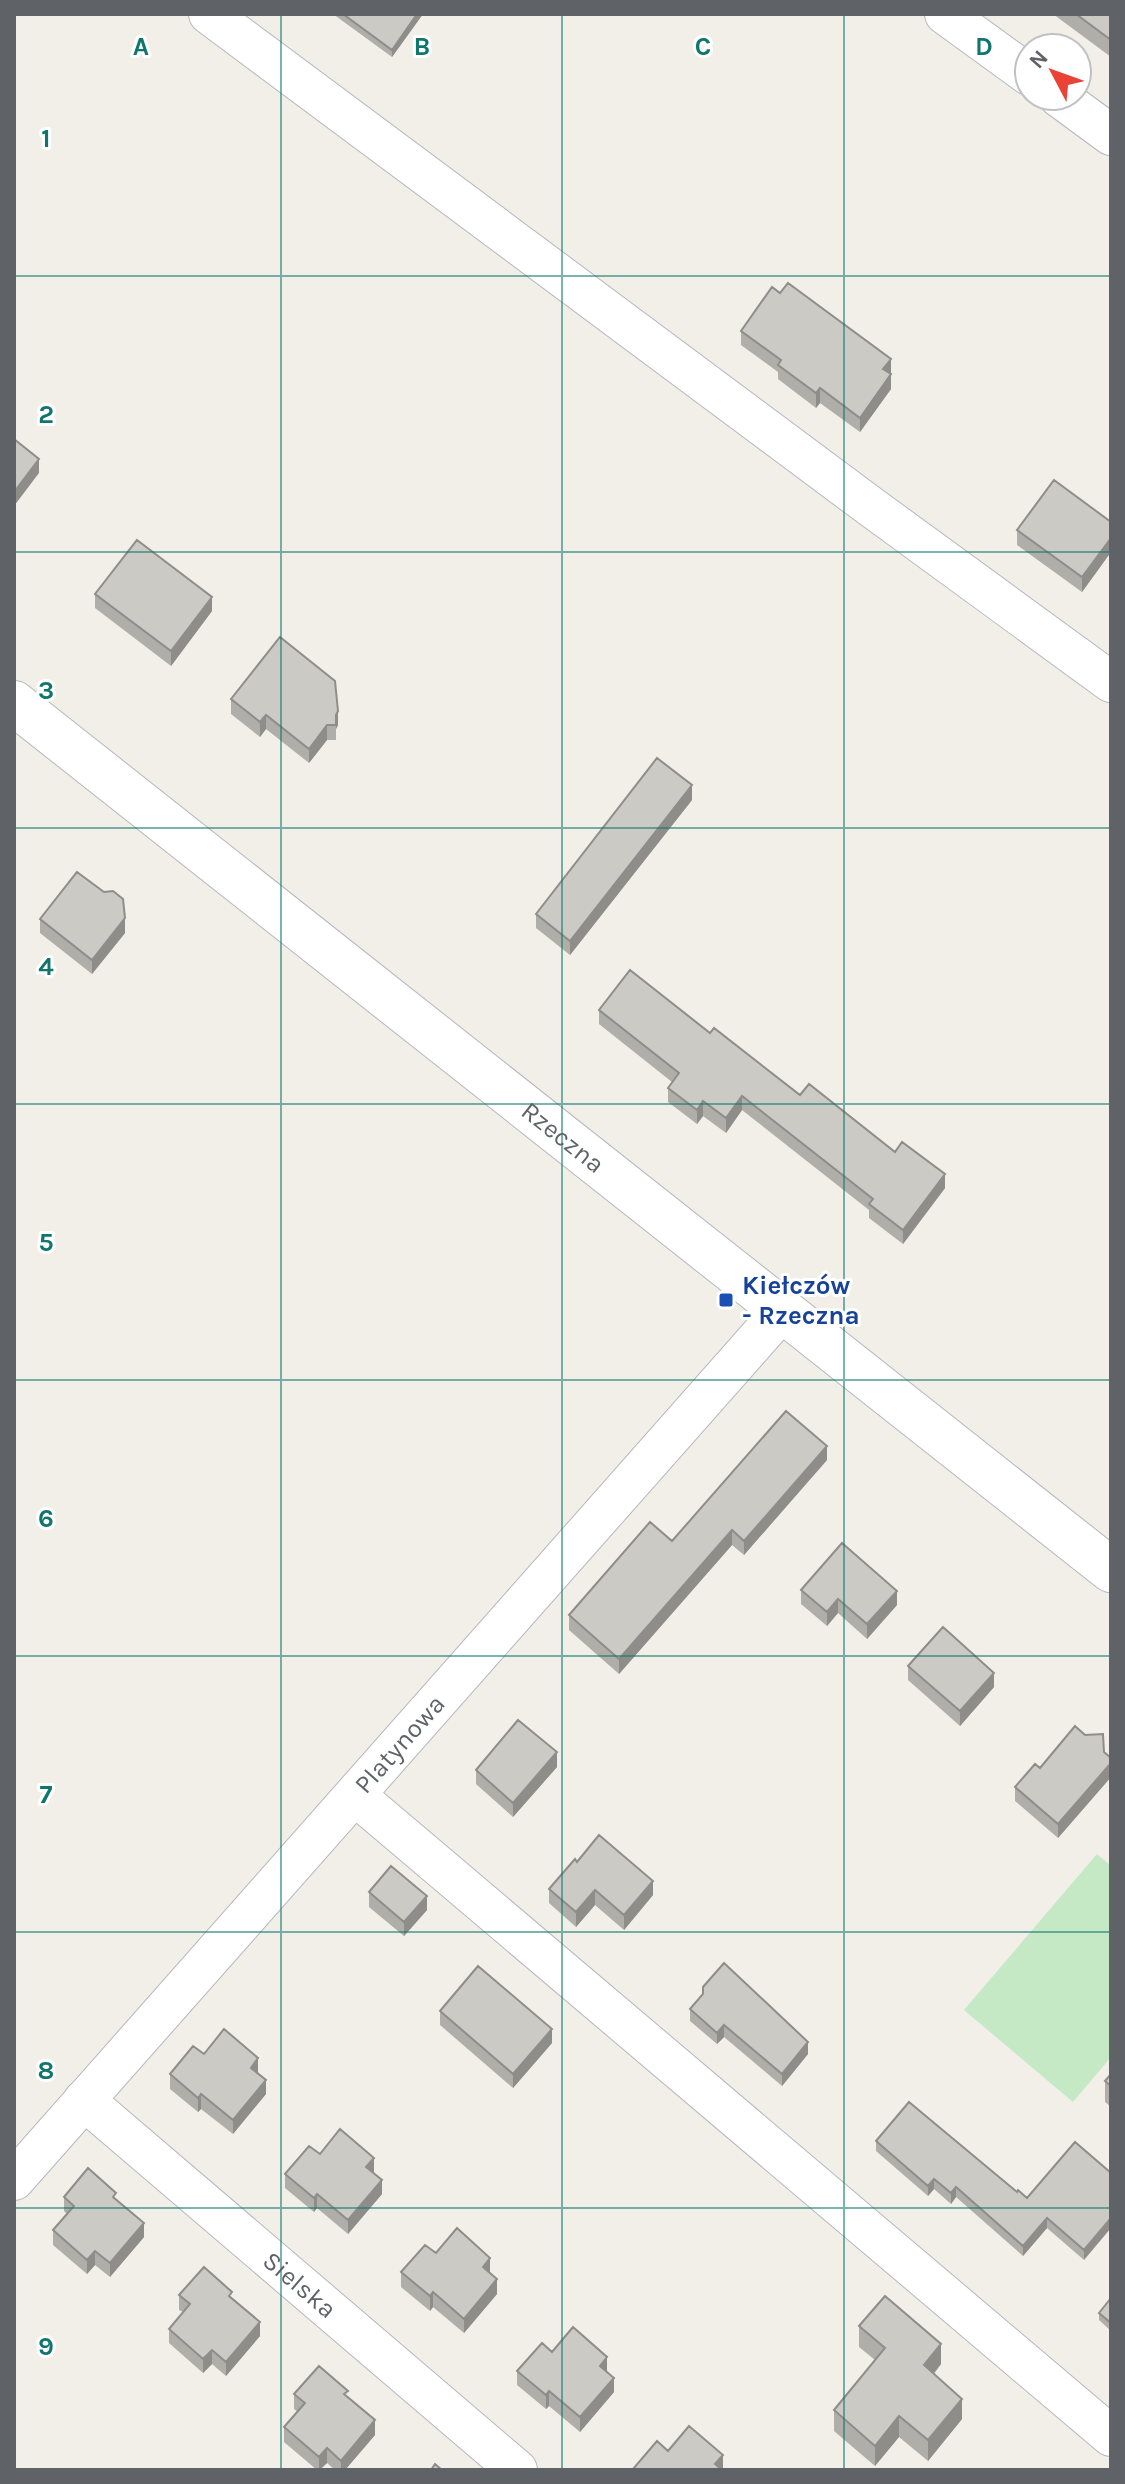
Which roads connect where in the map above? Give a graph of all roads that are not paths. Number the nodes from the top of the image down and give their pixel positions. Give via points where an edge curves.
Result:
1 (209, 14) edge
2 (945, 14) edge
3 (1013, 63) edge
4 (1080, 112) edge
5 (1111, 135) edge
6 (1111, 682) edge
7 (14, 703) edge
8 (783, 1310) junction
9 (1111, 1570) edge
10 (356, 1796) junction
11 (84, 2100) junction
12 (14, 2178) edge
13 (1111, 2436) edge
14 (517, 2470) edge

1 - 6 street
2 - 3 street
4 - 5 street
7 - 8 street, Rzeczna
8 - 9 street, Rzeczna
8 - 10 street, Platynowa
10 - 11 street, Platynowa
10 - 13 street
11 - 12 street, Platynowa
11 - 14 street, Sielska

